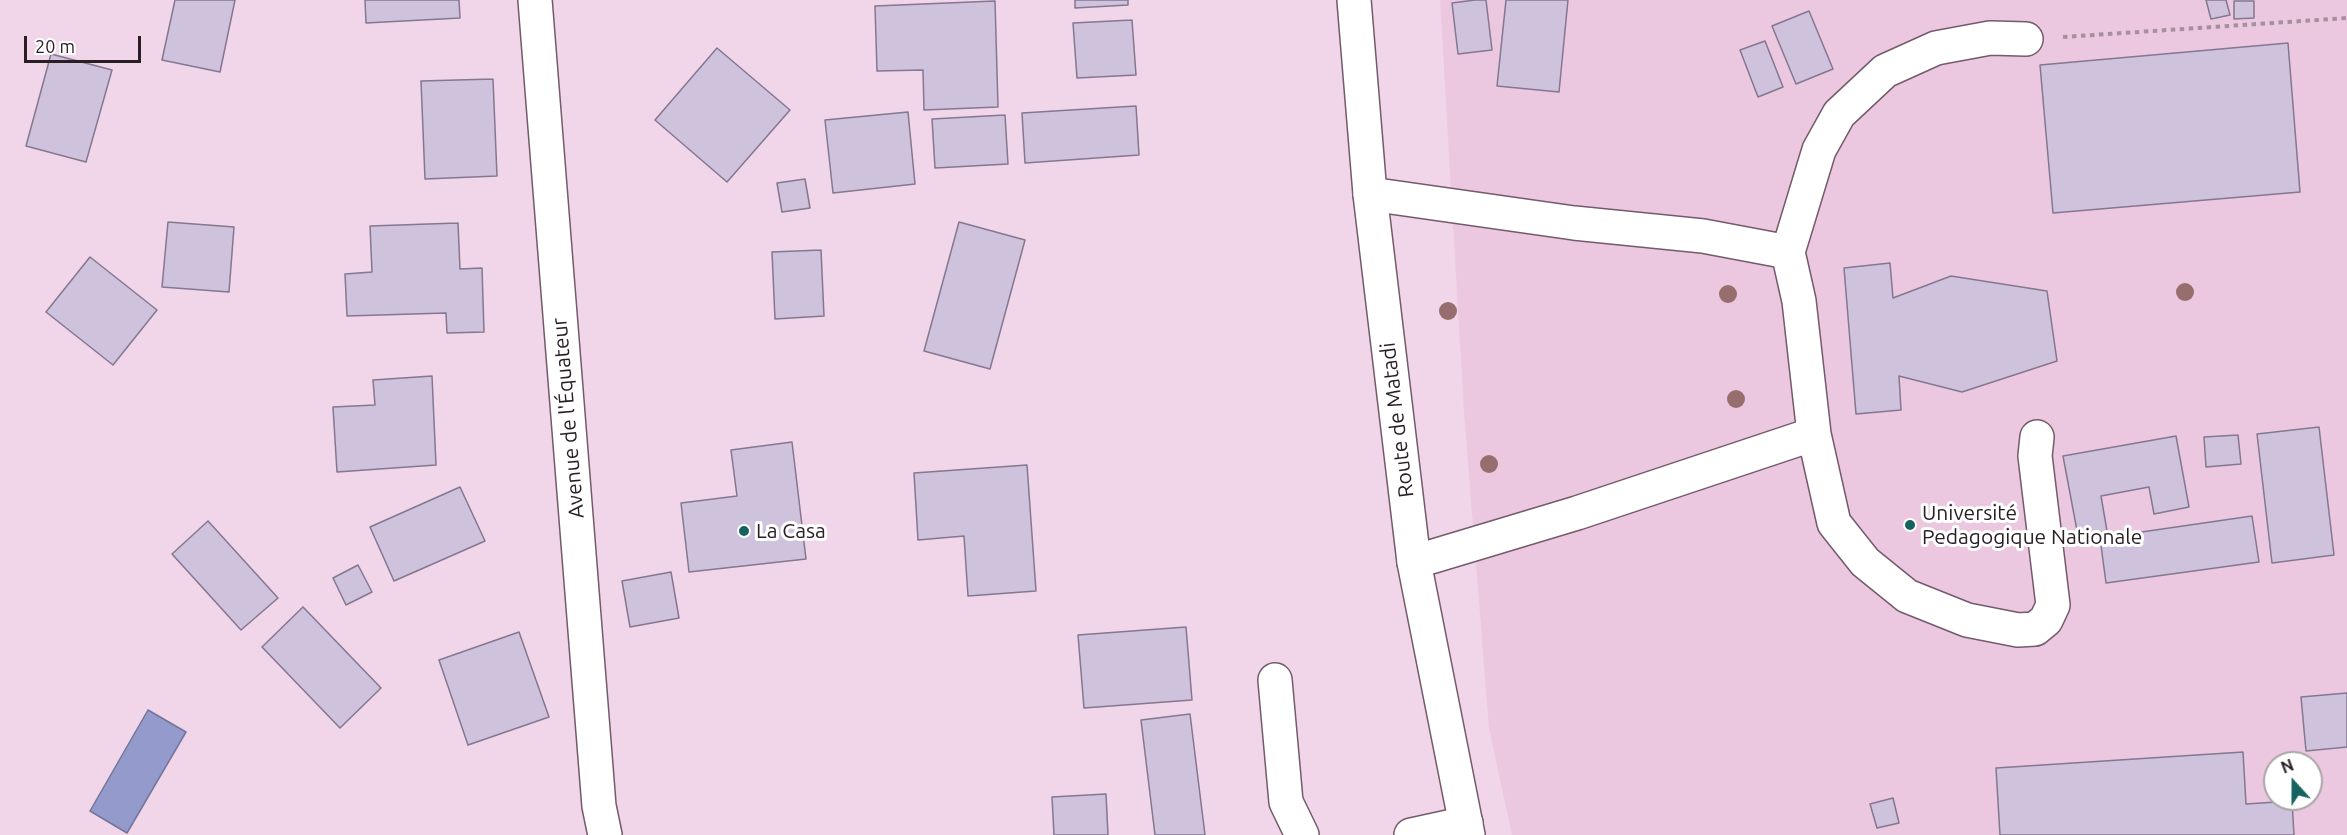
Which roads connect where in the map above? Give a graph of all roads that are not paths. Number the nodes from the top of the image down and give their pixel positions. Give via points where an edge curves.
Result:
1 (535, 0) edge
2 (1354, 0) edge
3 (2026, 39) road end
4 (1370, 194) junction
5 (1788, 252) junction
6 (1814, 434) junction
7 (2037, 437) dead end
8 (1414, 562) junction
9 (1275, 680) dead end
10 (1467, 829) edge
11 (605, 835) edge
12 (1302, 835) edge
13 (1411, 835) edge

1 - 11 street, Avenue de l'Équateur via 599,806
2 - 4 street, Route de Matadi
3 - 5 street via 1990,38 1936,48 1885,71 1839,114 1819,150
4 - 5 street via 1574,223 1703,236
4 - 8 street, Route de Matadi
5 - 6 street via 1799,301
6 - 7 street via 1834,523 1865,562 1907,596 1967,620 2018,630 2035,629 2046,620 2053,604 2035,456
6 - 8 street
8 - 10 street, Route de Matadi
9 - 12 street via 1286,802
10 - 13 street

